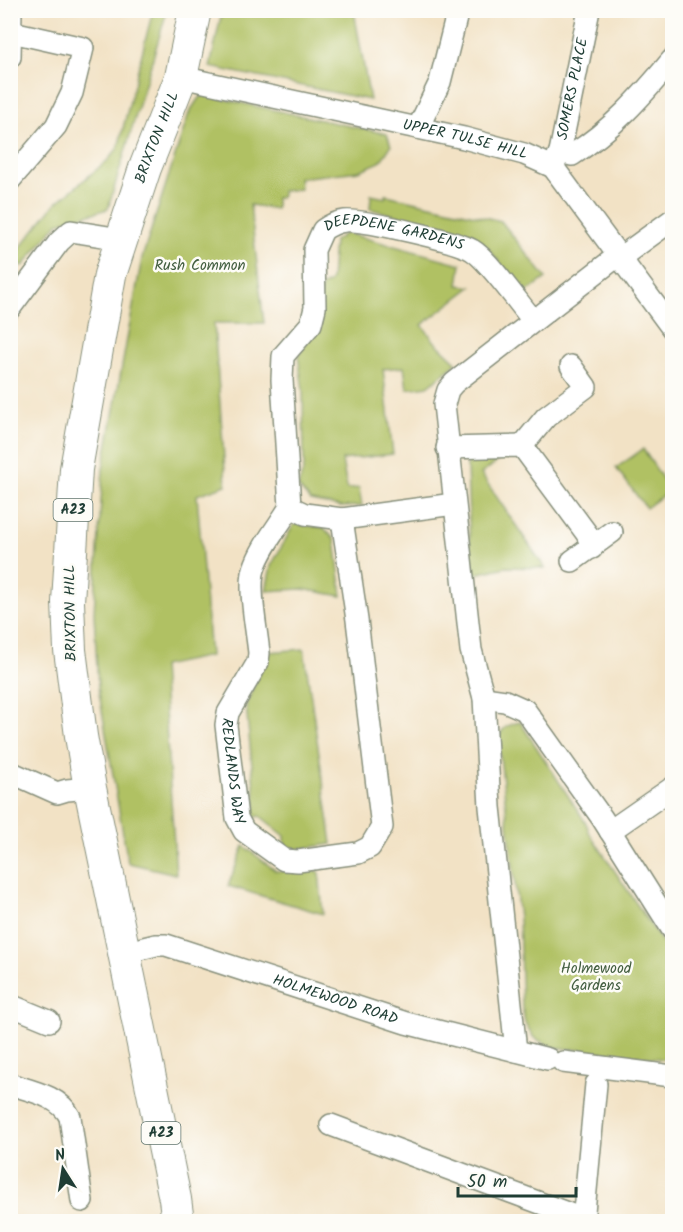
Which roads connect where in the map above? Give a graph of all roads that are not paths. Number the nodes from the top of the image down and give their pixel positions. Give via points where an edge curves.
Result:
1 (11, 10) edge
2 (195, 10) edge
3 (458, 10) edge
4 (590, 10) edge
5 (12, 32) edge
6 (10, 57) edge
7 (672, 60) edge
8 (180, 77) junction
9 (418, 128) junction
10 (557, 160) junction
11 (10, 180) edge
12 (672, 220) edge
13 (121, 239) junction
14 (621, 257) junction
15 (18, 280) edge
16 (10, 308) edge
17 (533, 320) junction
18 (672, 328) edge
19 (571, 366) dead end
20 (522, 446) junction
21 (447, 448) junction
22 (454, 504) junction
23 (290, 507) junction
24 (342, 519) junction
25 (612, 532) dead end
26 (592, 548) junction
27 (572, 561) dead end
28 (484, 698) junction
29 (10, 772) edge
30 (90, 788) junction
31 (672, 788) edge
32 (610, 831) junction
33 (672, 929) edge
34 (123, 953) junction
35 (10, 1005) edge
36 (49, 1021) dead end
37 (516, 1051) junction
38 (672, 1077) edge
39 (10, 1084) edge
40 (596, 1084) dead end
41 (331, 1125) dead end
42 (82, 1201) dead end
43 (583, 1220) edge
44 (178, 1221) edge

1 - 5 street
2 - 8 highway, BRIXTON HILL / A23
3 - 9 street via 440,82
4 - 10 street, SOMERS PLACE
5 - 6 street
5 - 11 street via 83,48 72,93 56,126
7 - 10 street via 613,126 572,155
8 - 9 street, UPPER TULSE HILL
8 - 13 highway, BRIXTON HILL / A23
9 - 10 street, UPPER TULSE HILL
10 - 14 street, UPPER TULSE HILL
12 - 14 street
13 - 15 street via 71,231
13 - 30 highway, BRIXTON HILL / A23 via 110,275 90,381 76,468 71,541 70,650
14 - 17 street
14 - 18 street, UPPER TULSE HILL
15 - 16 street
17 - 21 street via 448,390 444,404
17 - 23 street, DEEPDENE GARDENS via 472,250 356,221 343,221 323,230 314,250 315,308 311,324 283,356
19 - 20 street via 586,387 546,417
20 - 21 street
20 - 26 street
21 - 22 street
22 - 24 street
22 - 28 street via 471,650
23 - 24 street via 305,514
23 - 24 street, REDLANDS WAY via 253,570 258,662 228,713 226,725 237,818 244,831 284,860 358,853 370,847 382,827
25 - 26 street
26 - 27 street
28 - 32 street via 505,701 525,710
28 - 37 street via 490,807
29 - 30 street via 57,793
30 - 34 highway, BRIXTON HILL / A23
31 - 32 street
32 - 33 street
34 - 37 street, HOLMEWOOD ROAD via 166,945 406,1023
34 - 44 highway, BRIXTON HILL / A23
35 - 36 street
37 - 38 street, HOLMEWOOD ROAD via 556,1061
39 - 42 street via 66,1108
40 - 43 street
41 - 43 street

